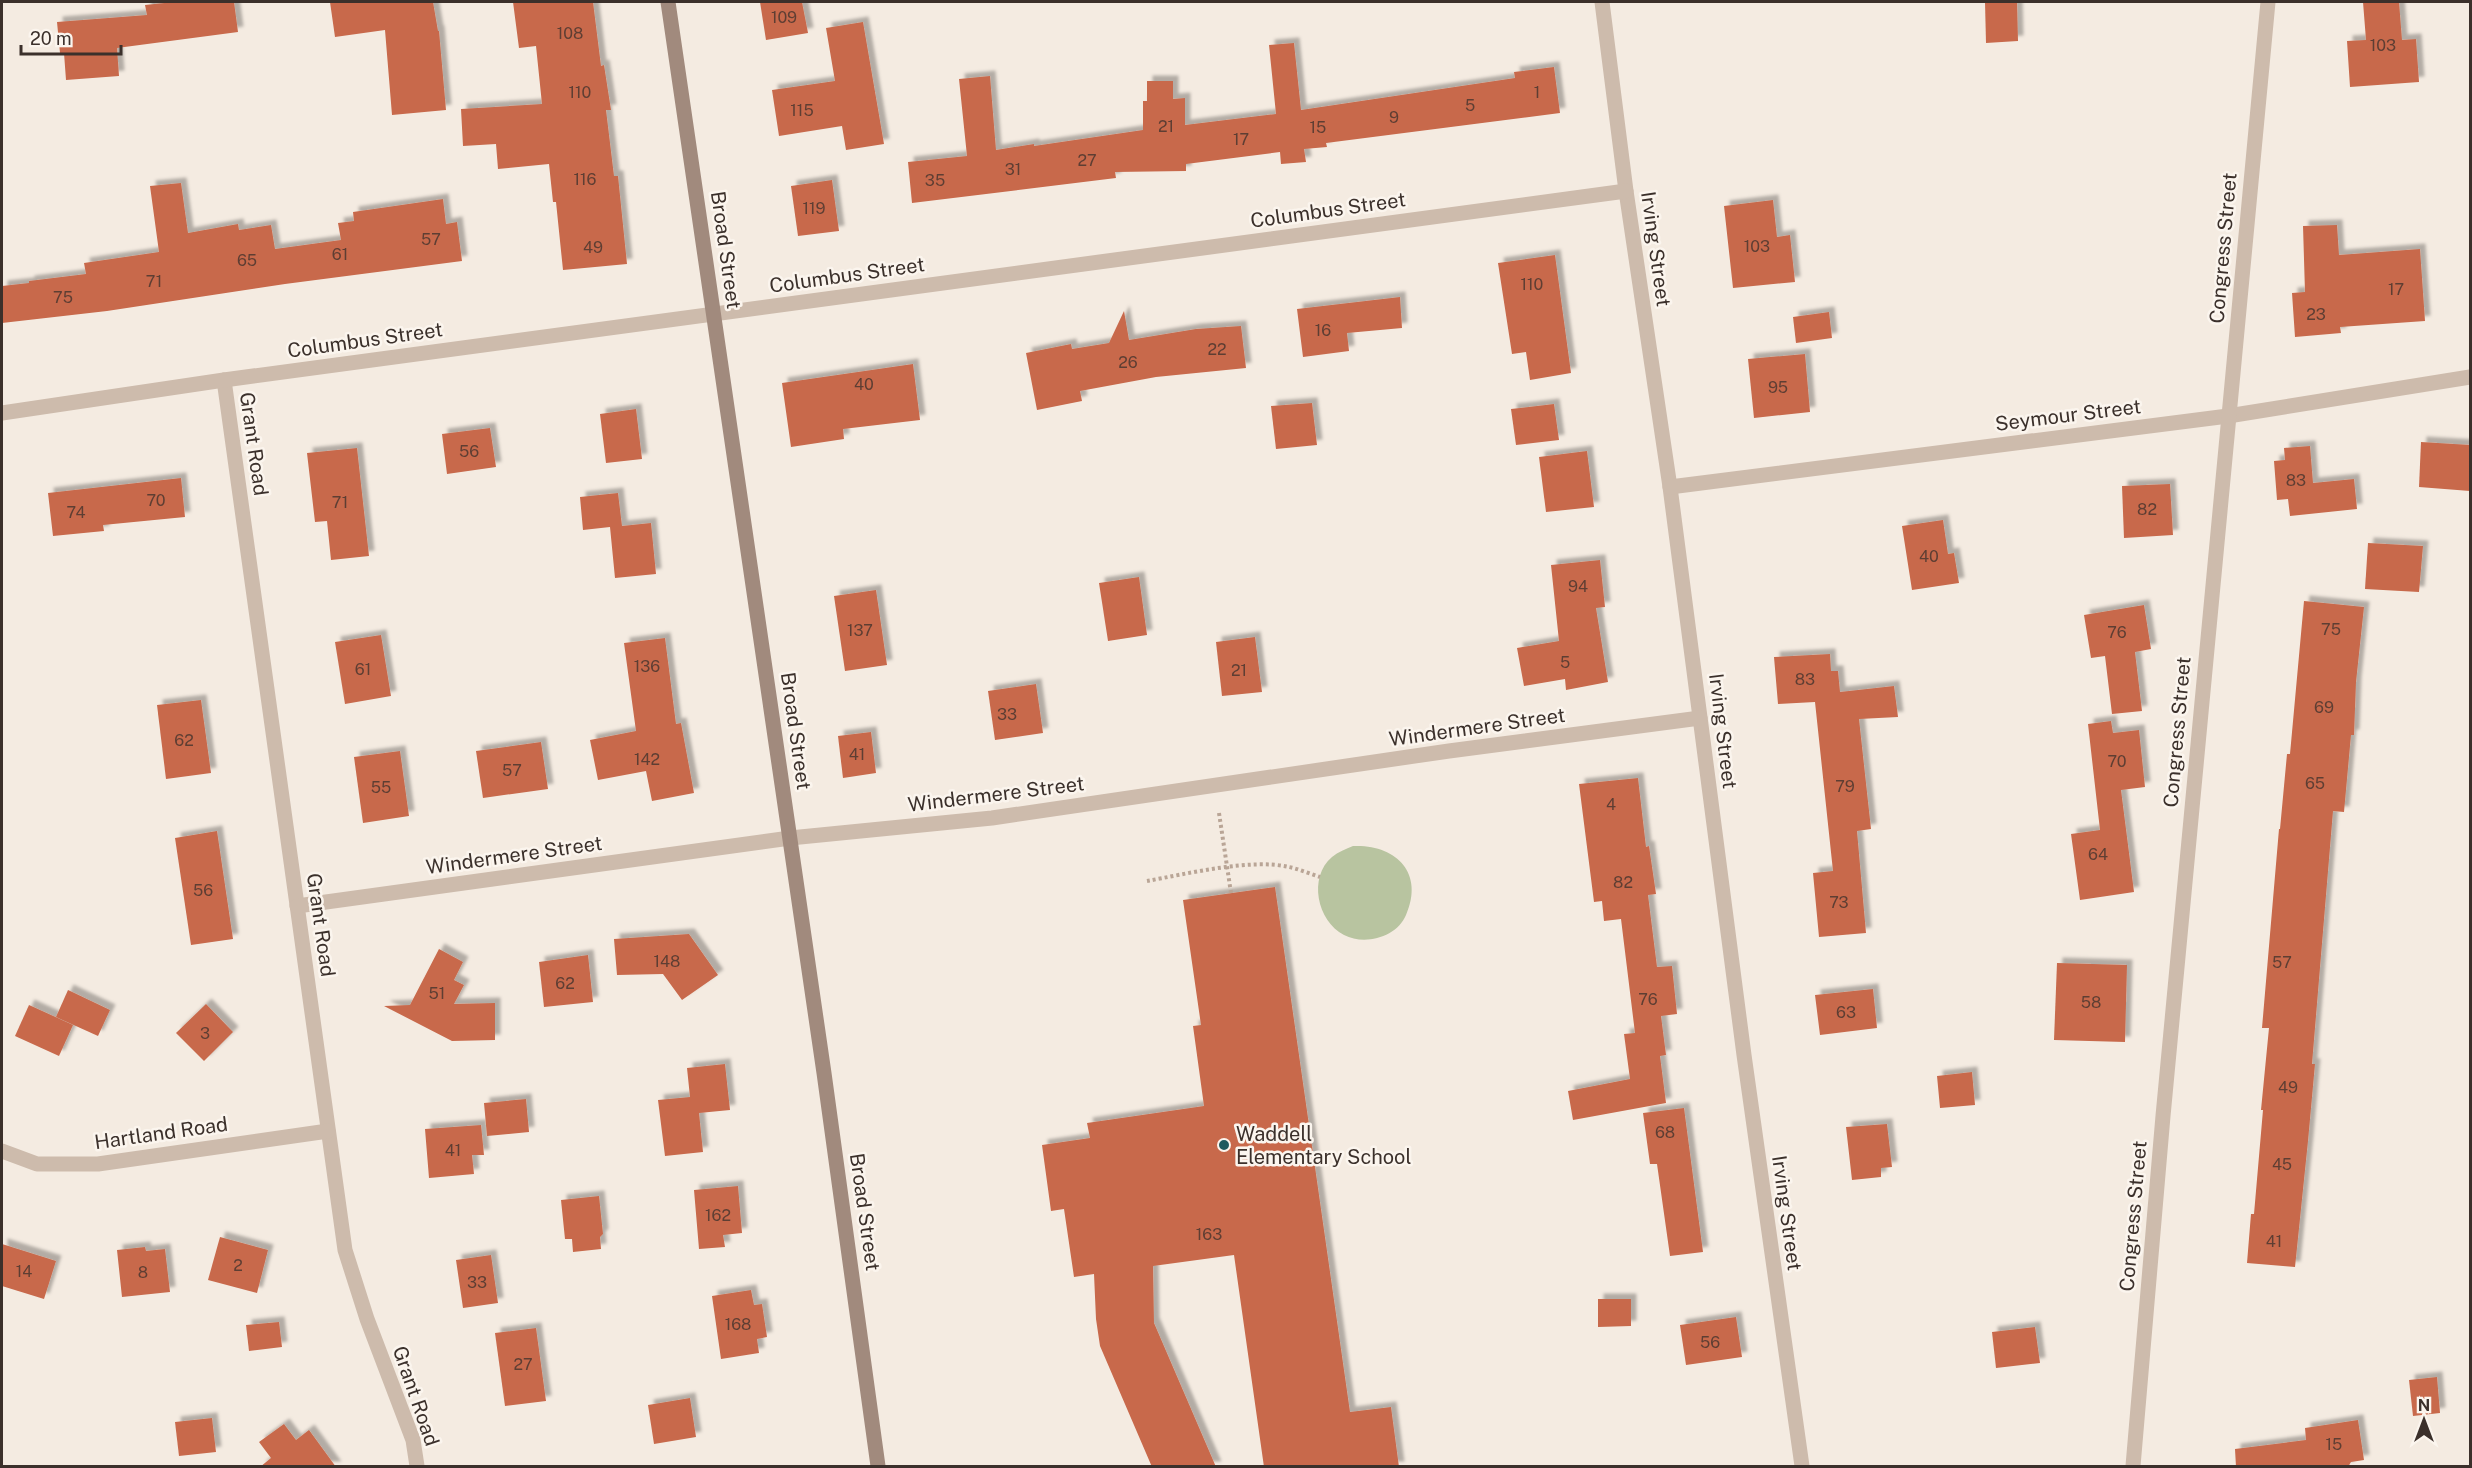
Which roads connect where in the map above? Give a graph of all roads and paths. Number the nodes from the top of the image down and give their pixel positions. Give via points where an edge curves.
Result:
1 (668, 2) edge
2 (1602, 2) edge
3 (2268, 2) edge
4 (1626, 191) junction
5 (715, 314) junction
6 (2470, 377) edge
7 (224, 380) junction
8 (2, 413) edge
9 (2228, 416) junction
10 (1670, 486) junction
11 (1700, 718) junction
12 (1219, 813) dead end
13 (790, 838) junction
14 (1227, 868) junction
15 (1320, 877) dead end
16 (1147, 881) dead end
17 (1231, 893) dead end
18 (297, 906) junction
19 (328, 1131) junction
20 (2, 1151) edge
21 (417, 1467) edge
22 (878, 1467) edge
23 (1802, 1467) edge
24 (2133, 1467) edge

1 - 5 street, Broad Street
2 - 4 street, Irving Street
3 - 9 street, Congress Street
4 - 5 street, Columbus Street
4 - 10 street, Irving Street
5 - 7 street, Columbus Street
5 - 13 street, Broad Street
6 - 9 street, Seymour Street
7 - 8 street, Columbus Street
7 - 18 street, Grant Road
9 - 10 street, Seymour Street
9 - 24 street, Congress Street
10 - 11 street, Irving Street
11 - 13 street, Windermere Street via 992,819
11 - 23 street, Irving Street
12 - 14 path
13 - 18 street, Windermere Street
13 - 22 street, Broad Street
14 - 15 path via 1268,864
14 - 16 path
14 - 17 path
18 - 19 street, Grant Road
19 - 20 street, Hartland Road via 98,1164 37,1164
19 - 21 street, Grant Road via 345,1250 413,1440

